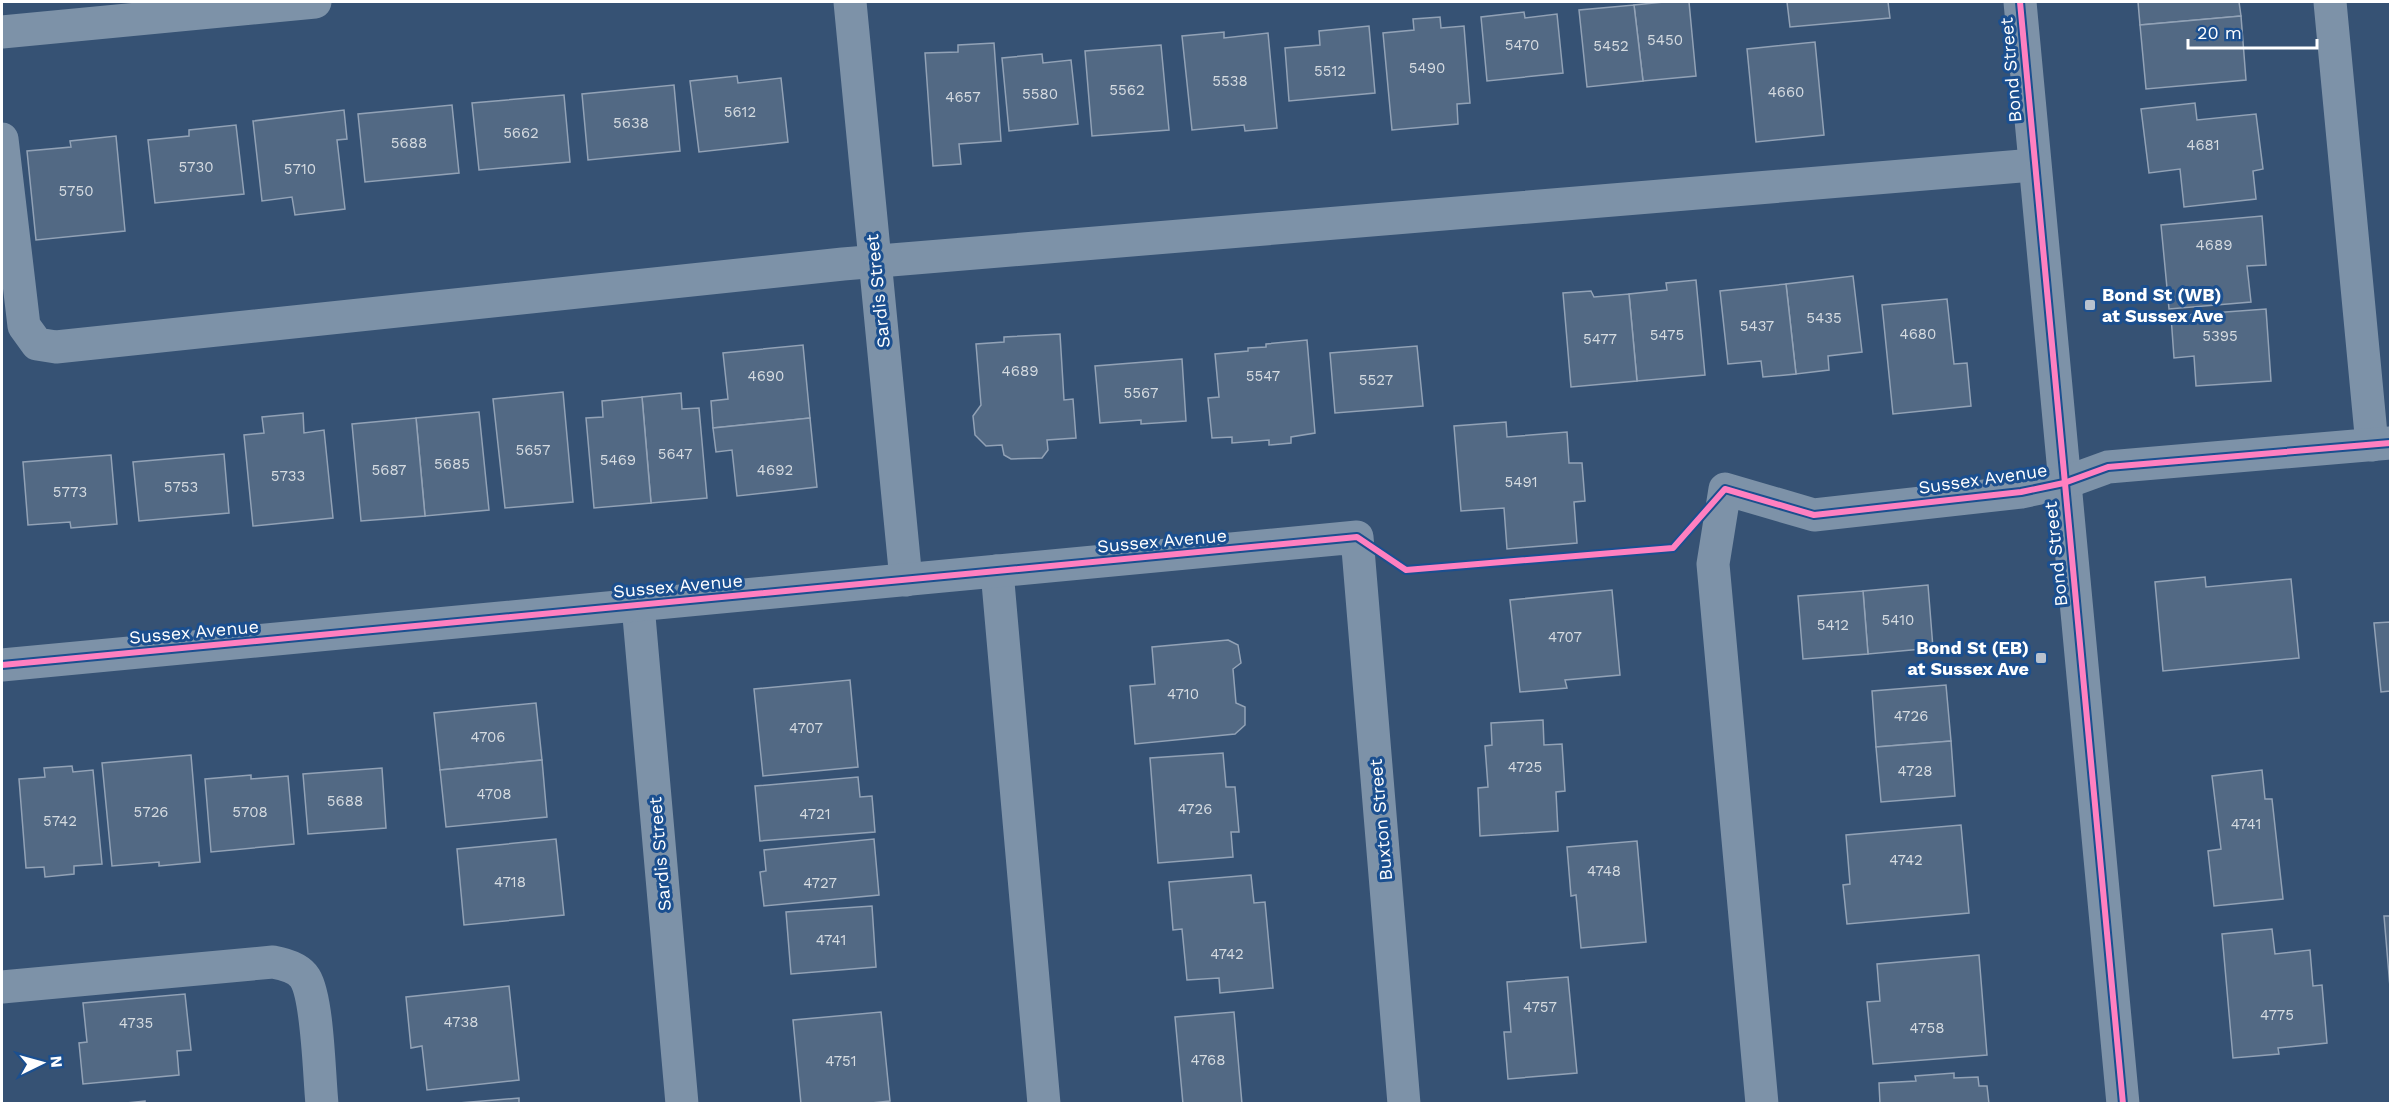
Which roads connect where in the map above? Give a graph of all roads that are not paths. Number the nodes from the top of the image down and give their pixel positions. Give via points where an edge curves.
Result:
1 (315, 2) edge
2 (850, 2) edge
3 (2020, 2) edge
4 (2330, 2) edge
5 (2, 32) edge
6 (2, 139) edge
7 (2034, 165) junction
8 (875, 262) junction
9 (2381, 444) edge
10 (2064, 483) junction
11 (1357, 537) joint
12 (997, 571) junction
13 (906, 580) junction
14 (638, 605) junction
15 (2, 665) edge
16 (2, 987) edge
17 (322, 1104) edge
18 (682, 1104) edge
19 (1044, 1104) edge
20 (1404, 1104) edge
21 (1762, 1104) edge
22 (2123, 1104) edge

1 - 5 street
2 - 8 street, Sardis Street
3 - 7 street, Bond Street
4 - 9 street
6 - 8 street via 24,326 37,344 56,347
7 - 8 street
7 - 10 street, Bond Street
8 - 13 street, Sardis Street
9 - 10 street, Sussex Avenue via 2108,468
10 - 21 street, Sussex Avenue via 2021,492 1814,515 1725,489 1713,564
10 - 22 street, Bond Street
11 - 12 street, Sussex Avenue
11 - 20 street, Buxton Street
12 - 13 street, Sussex Avenue
12 - 19 street
13 - 14 street, Sussex Avenue
14 - 15 street, Sussex Avenue
14 - 18 street, Sardis Street
16 - 17 street via 273,962 288,965 304,976 312,993

